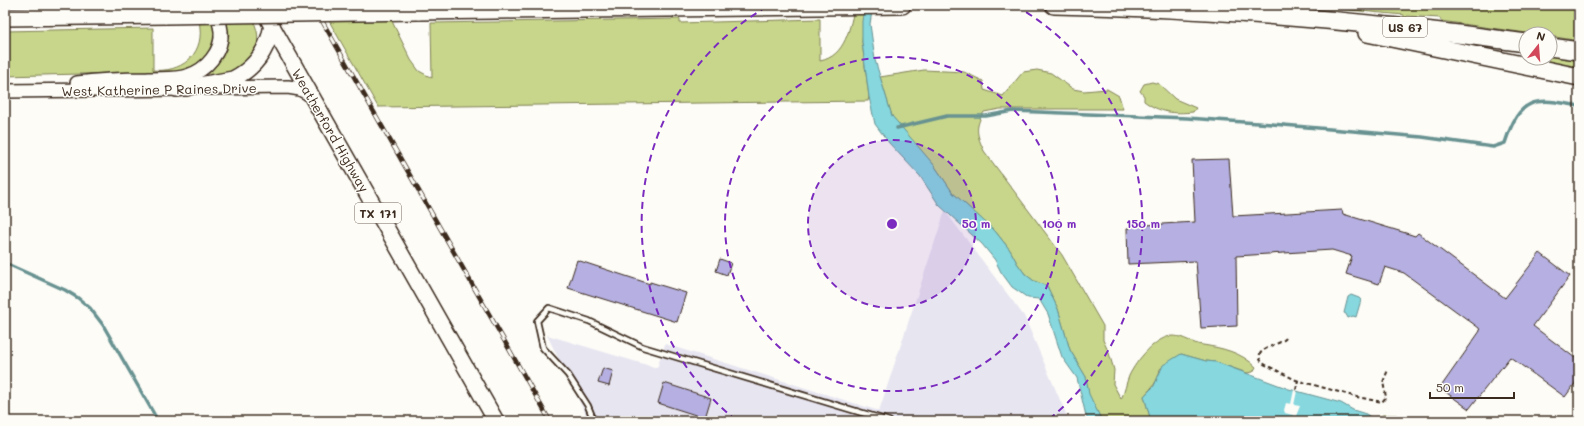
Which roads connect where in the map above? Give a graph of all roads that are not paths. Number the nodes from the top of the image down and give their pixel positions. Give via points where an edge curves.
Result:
1 (212, 5) edge
2 (260, 5) edge
3 (902, 5) edge
4 (1054, 5) edge
5 (1284, 16) junction
6 (5, 17) edge
7 (272, 25) junction
8 (1518, 42) edge
9 (1558, 48) edge
10 (1579, 51) edge
11 (1579, 77) edge
12 (177, 89) junction
13 (5, 91) edge
14 (24, 91) junction
15 (311, 94) junction
16 (496, 421) edge
17 (594, 421) edge
18 (889, 421) edge

1 - 14 main road via 221,32 213,58 205,68 187,76 172,78 102,80
2 - 7 main road, Weatherford Highway / TX 171
3 - 6 highway, bridge
4 - 5 highway, US 67 via 1201,10
5 - 8 highway, US 67 via 1431,30
5 - 11 highway
7 - 12 main road via 261,56 241,75 233,79
7 - 15 main road, Weatherford Highway / TX 171
9 - 10 highway
12 - 14 main road, West Katherine P Raines Drive
12 - 15 main road, West Katherine P Raines Drive via 288,87
13 - 14 main road, West Katherine P Raines Drive
15 - 16 main road, Weatherford Highway / TX 171
17 - 18 lane via 588,406 568,375 543,348 538,321 549,308 589,320 643,347

